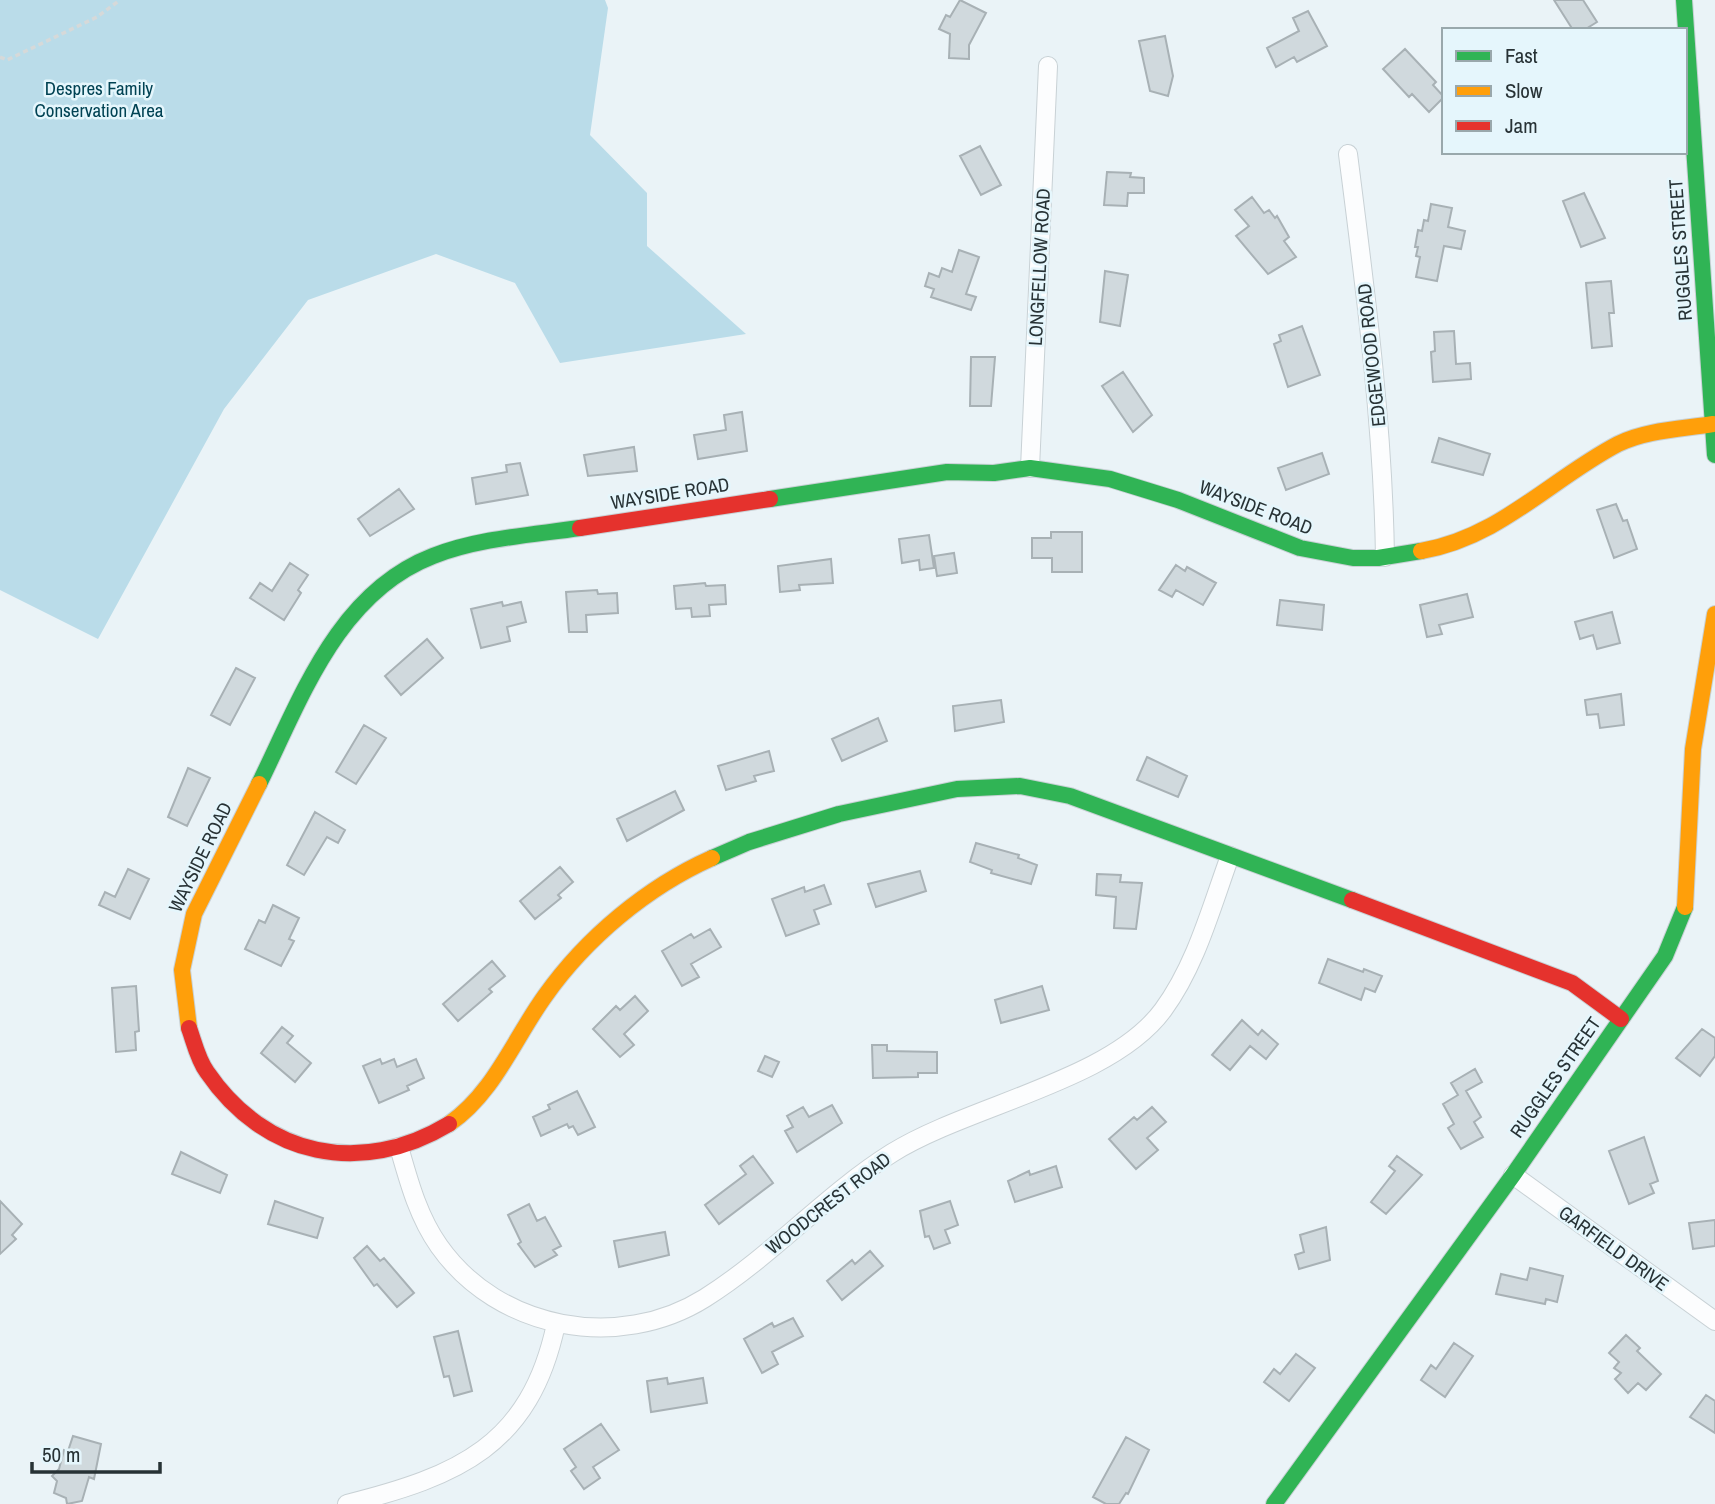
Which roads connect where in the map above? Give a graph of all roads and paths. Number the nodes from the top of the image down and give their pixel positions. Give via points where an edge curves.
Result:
1 (120, 0) edge
2 (1684, 0) edge
3 (1686, 28) edge
4 (1687, 44) edge
5 (0, 57) edge
6 (1048, 66) dead end
7 (1348, 154) dead end
8 (1713, 424) junction
9 (1715, 455) edge
10 (1030, 468) junction
11 (1385, 557) junction
12 (1715, 614) edge
13 (1230, 856) junction
14 (1621, 1019) junction
15 (400, 1147) junction
16 (1513, 1175) junction
17 (1715, 1321) edge
18 (556, 1324) junction
19 (347, 1504) edge
20 (1274, 1504) edge

1 - 5 path via 75,28 7,60
2 - 3 street, RUGGLES STREET
4 - 8 street, RUGGLES STREET
6 - 10 street, LONGFELLOW ROAD
7 - 11 street, EDGEWOOD ROAD via 1373,371
8 - 9 street, RUGGLES STREET
8 - 11 street, WAYSIDE ROAD via 1619,444 1493,527 1445,547
10 - 11 street, WAYSIDE ROAD via 1110,479 1300,548 1353,558
10 - 15 street, WAYSIDE ROAD via 947,472 461,547 408,569 361,604 325,652 194,914 181,960 180,995 186,1030 205,1073 218,1092 253,1124 318,1151 365,1154
12 - 14 street, RUGGLES STREET via 1693,749 1687,902 1665,956
13 - 14 street, WAYSIDE ROAD via 1551,974
13 - 15 street, WAYSIDE ROAD via 1070,796 1015,783 966,786 826,816 766,834 691,866 614,921 558,978 471,1107 433,1134
13 - 18 street, WOODCREST ROAD via 1182,980 1161,1013 1121,1050 893,1153 694,1304 665,1318 624,1326
14 - 16 street, RUGGLES STREET
15 - 18 street, WOODCREST ROAD via 417,1206 452,1262 498,1299
16 - 17 street, GARFIELD DRIVE
16 - 20 street, RUGGLES STREET
18 - 19 street via 534,1388 511,1423 482,1452 422,1484

